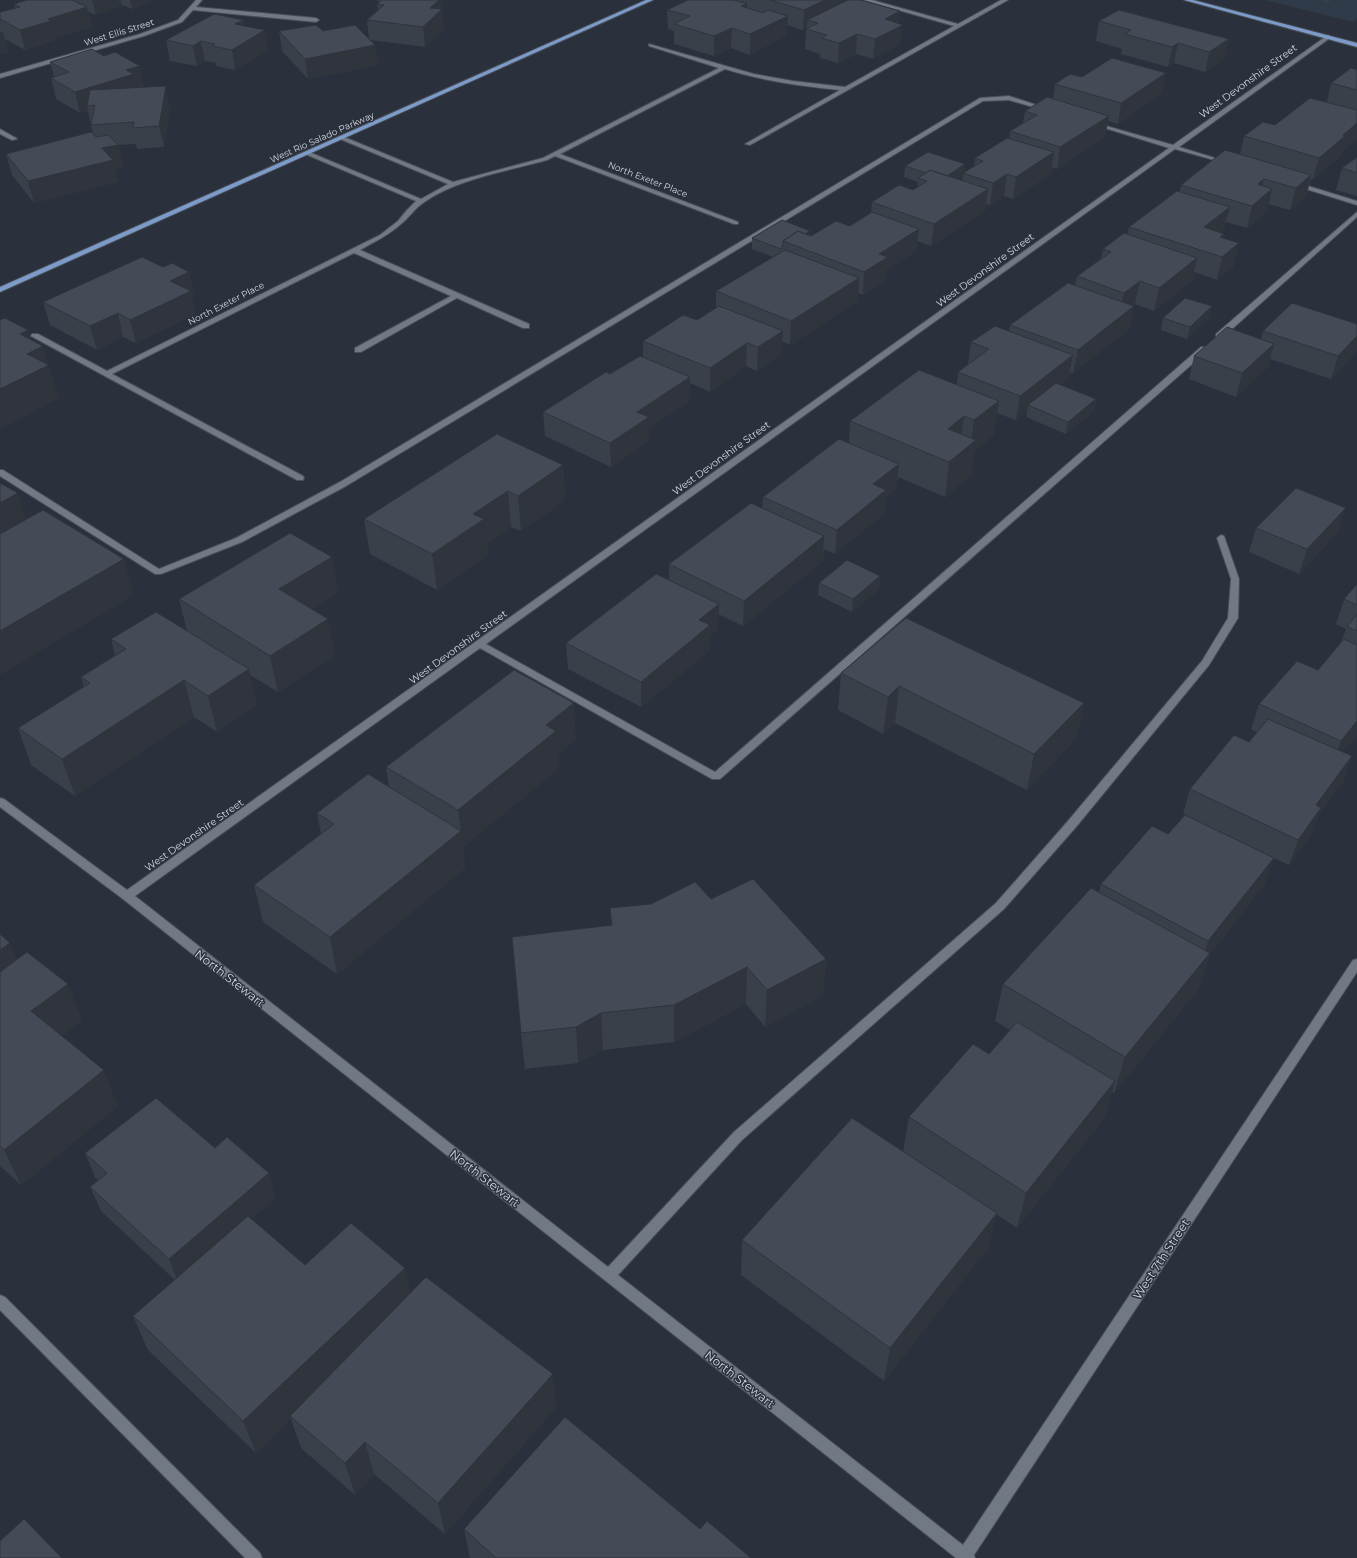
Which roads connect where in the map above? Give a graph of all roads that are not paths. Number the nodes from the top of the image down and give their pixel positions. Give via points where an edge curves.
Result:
1 (199, 0) edge
2 (650, 0) edge
3 (866, 0) edge
4 (1005, 0) edge
5 (1187, 0) edge
6 (192, 8) junction
7 (316, 20) dead end
8 (958, 26) junction
9 (1328, 37) junction
10 (651, 45) dead end
11 (1357, 45) edge
12 (723, 68) junction
13 (0, 76) edge
14 (848, 89) junction
15 (1053, 111) edge
16 (1083, 120) edge
17 (0, 131) edge
18 (342, 138) junction
19 (14, 139) dead end
20 (748, 144) dead end
21 (1175, 147) junction
22 (307, 153) junction
23 (554, 154) junction
24 (1235, 166) edge
25 (1288, 182) edge
26 (452, 184) junction
27 (421, 201) junction
28 (1357, 203) edge
29 (1357, 214) edge
30 (736, 223) dead end
31 (354, 250) junction
32 (0, 290) edge
33 (456, 296) junction
34 (526, 326) dead end
35 (35, 336) dead end
36 (358, 350) dead end
37 (106, 374) junction
38 (0, 472) edge
39 (300, 478) dead end
40 (1221, 538) dead end
41 (480, 644) junction
42 (0, 802) edge
43 (126, 896) junction
44 (1357, 963) edge
45 (609, 1275) junction
46 (0, 1301) edge
47 (966, 1557) edge
48 (255, 1558) edge

1 - 6 street, West Ellis Street
2 - 18 main road, West Rio Salado Parkway
3 - 8 street
4 - 8 street
5 - 9 main road
6 - 7 street
6 - 13 street, West Ellis Street via 180,21 142,35
8 - 14 street
9 - 11 main road
9 - 21 street, West Devonshire Street
10 - 12 street
12 - 14 street via 778,81
12 - 23 street, North Exeter Place
14 - 20 street
15 - 38 street via 1009,98 982,99 343,484 239,540 158,572
16 - 21 street
17 - 19 street
18 - 22 main road, West Rio Salado Parkway
18 - 26 street
21 - 24 street
21 - 41 street, West Devonshire Street
22 - 27 street
22 - 32 main road, West Rio Salado Parkway
23 - 26 street, North Exeter Place via 512,169
23 - 30 street, North Exeter Place
25 - 28 street
26 - 27 street, North Exeter Place
27 - 31 street, North Exeter Place via 382,236
29 - 41 street via 716,777
31 - 33 street
31 - 37 street, North Exeter Place
33 - 34 street
33 - 36 street
35 - 37 street
37 - 39 street
40 - 45 street via 1235,579 1233,618 1206,663 1000,906 738,1136
41 - 43 street, West Devonshire Street
42 - 43 street, North Stewart
43 - 45 street, North Stewart
44 - 47 street, West 7th Street
45 - 47 street, North Stewart
46 - 48 street

